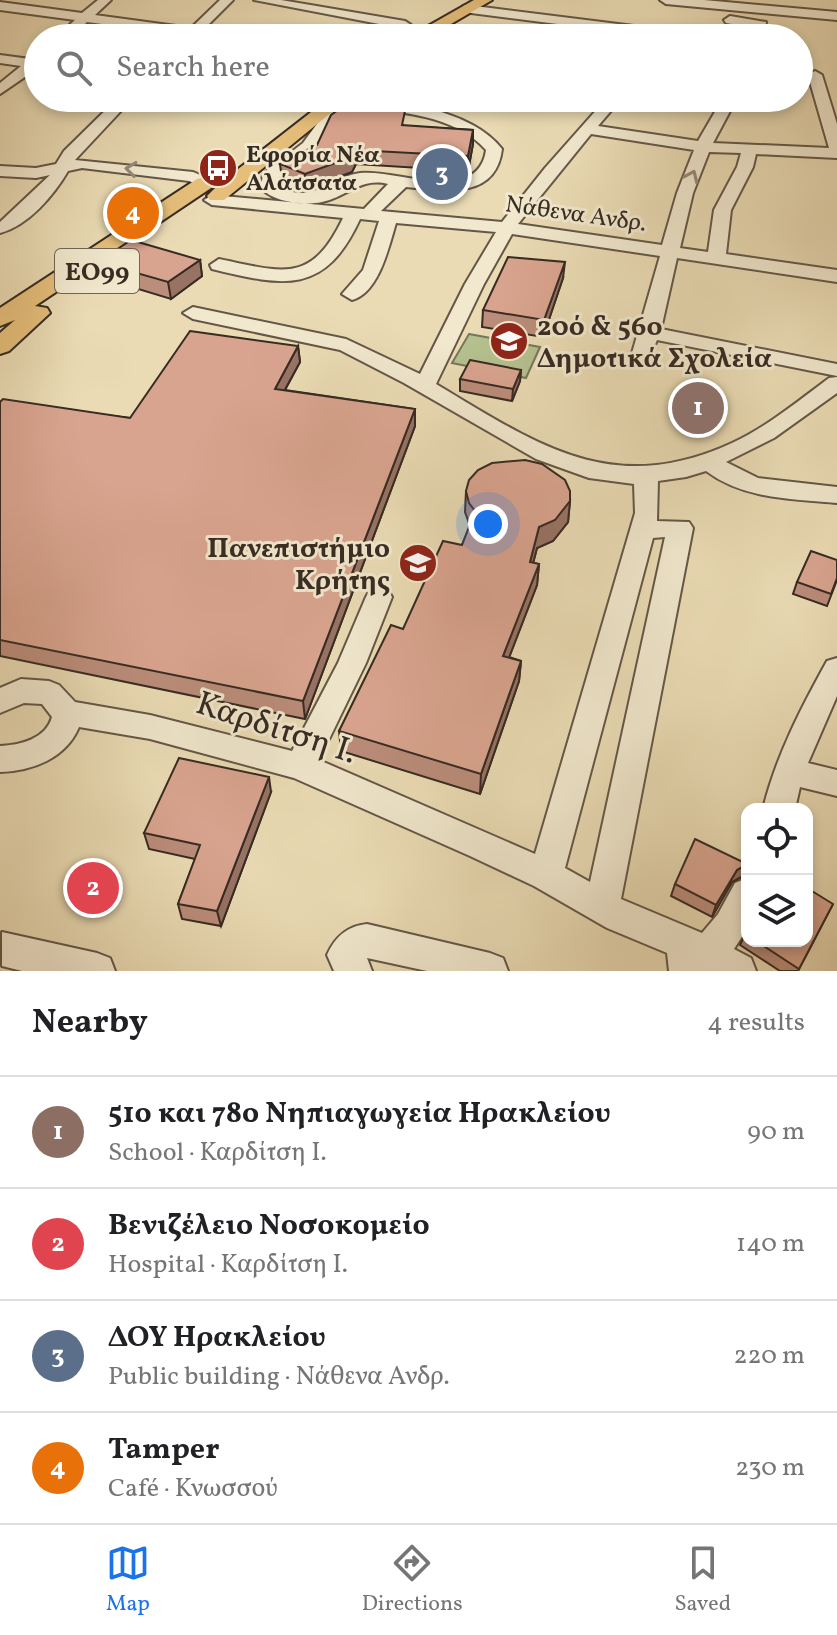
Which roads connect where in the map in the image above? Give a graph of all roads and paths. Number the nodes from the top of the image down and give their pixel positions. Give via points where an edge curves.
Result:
1 (105, 0) edge
2 (227, 0) edge
3 (260, 0) edge
4 (314, 0) edge
5 (485, 0) edge
6 (666, 0) edge
7 (710, 2) edge
8 (465, 4) edge
9 (0, 6) edge
10 (301, 7) junction
11 (837, 16) edge
12 (83, 18) junction
13 (699, 19) junction
14 (76, 24) edge
15 (121, 24) edge
16 (202, 24) edge
17 (386, 24) edge
18 (427, 24) edge
19 (596, 24) edge
20 (694, 24) edge
21 (752, 24) edge
22 (0, 59) edge
23 (24, 61) edge
24 (24, 71) edge
25 (813, 74) edge
26 (0, 90) edge
27 (112, 112) edge
28 (315, 112) edge
29 (315, 112) edge
30 (328, 112) edge
31 (393, 112) edge
32 (602, 112) edge
33 (723, 112) edge
34 (587, 129) junction
35 (705, 147) junction
36 (749, 149) junction
37 (837, 151) edge
38 (63, 167) junction
39 (0, 171) edge
40 (403, 182) junction
41 (208, 190) junction
42 (362, 214) junction
43 (390, 215) junction
44 (0, 228) edge
45 (507, 228) junction
46 (670, 250) junction
47 (717, 258) junction
48 (219, 265) dead end
49 (837, 276) edge
50 (352, 294) dead end
51 (193, 313) dead end
52 (0, 319) edge
53 (651, 333) junction
54 (0, 346) edge
55 (640, 360) dead end
56 (837, 370) edge
57 (837, 383) edge
58 (424, 387) junction
59 (710, 462) junction
60 (646, 477) junction
61 (837, 495) edge
62 (642, 530) junction
63 (379, 597) dead end
64 (837, 669) edge
65 (0, 701) edge
66 (65, 712) junction
67 (0, 759) edge
68 (300, 766) junction
69 (791, 772) junction
70 (837, 783) edge
71 (781, 803) edge
72 (546, 875) junction
73 (741, 905) edge
74 (602, 906) junction
75 (2, 949) dead end
76 (704, 959) edge
77 (97, 971) edge
78 (354, 971) edge
79 (490, 971) edge

1 - 12 street
2 - 16 street
3 - 10 street
4 - 10 street
5 - 8 main road
6 - 7 street
7 - 11 street
7 - 13 street
8 - 18 main road
8 - 19 street
9 - 12 street
10 - 17 street
12 - 14 street
12 - 15 street
13 - 20 street
13 - 21 street
22 - 23 street
24 - 26 street
25 - 37 street via 821,75
27 - 38 street
28 - 41 main road, ΕΟ99
29 - 41 main road, ΕΟ99
30 - 40 street via 308,146 269,177 269,188 281,195 319,198 358,178
31 - 40 street via 470,127 494,149 490,171 473,183
32 - 34 street
33 - 35 street
34 - 35 street
34 - 45 street
35 - 36 street
46 -> 35 street via 685,191
36 - 37 street
36 - 47 street via 749,163 719,219
38 - 39 street, Νάθενα Ανδρ. via 36,173
41 -> 38 street, Νάθενα Ανδρ. via 87,163
38 - 44 street via 57,180
40 - 42 street
41 - 42 street, Νάθενα Ανδρ.
41 - 52 main road, ΕΟ99 via 72,268
41 - 54 main road, ΕΟ99
42 - 43 street, Νάθενα Ανδρ.
42 - 48 street via 330,257 313,270 259,273
43 - 45 street, Νάθενα Ανδρ.
43 - 50 street via 372,271
45 - 46 street, Νάθενα Ανδρ.
45 - 58 street
46 - 47 street, Νάθενα Ανδρ.
46 - 53 street
47 - 49 street, Νάθενα Ανδρ.
51 - 58 street via 347,346
53 - 55 street
53 - 56 street
57 - 59 street via 745,446
58 - 60 street via 558,461 611,476
59 - 60 street
59 - 61 street via 729,477 752,485
60 - 62 street
62 - 72 street
62 - 74 street via 680,528
63 - 68 street
64 - 69 street
65 - 66 street, Καρδίτση Ι. via 36,690 58,699
66 - 67 street via 63,730 44,750
66 - 68 street, Καρδίτση Ι. via 150,727
68 - 72 street, Καρδίτση Ι.
69 - 70 street
69 - 71 street
72 - 74 street, Καρδίτση Ι.
73 - 76 street
74 - 76 street, Καρδίτση Ι.
75 - 77 street
78 - 79 street via 345,955 367,941

